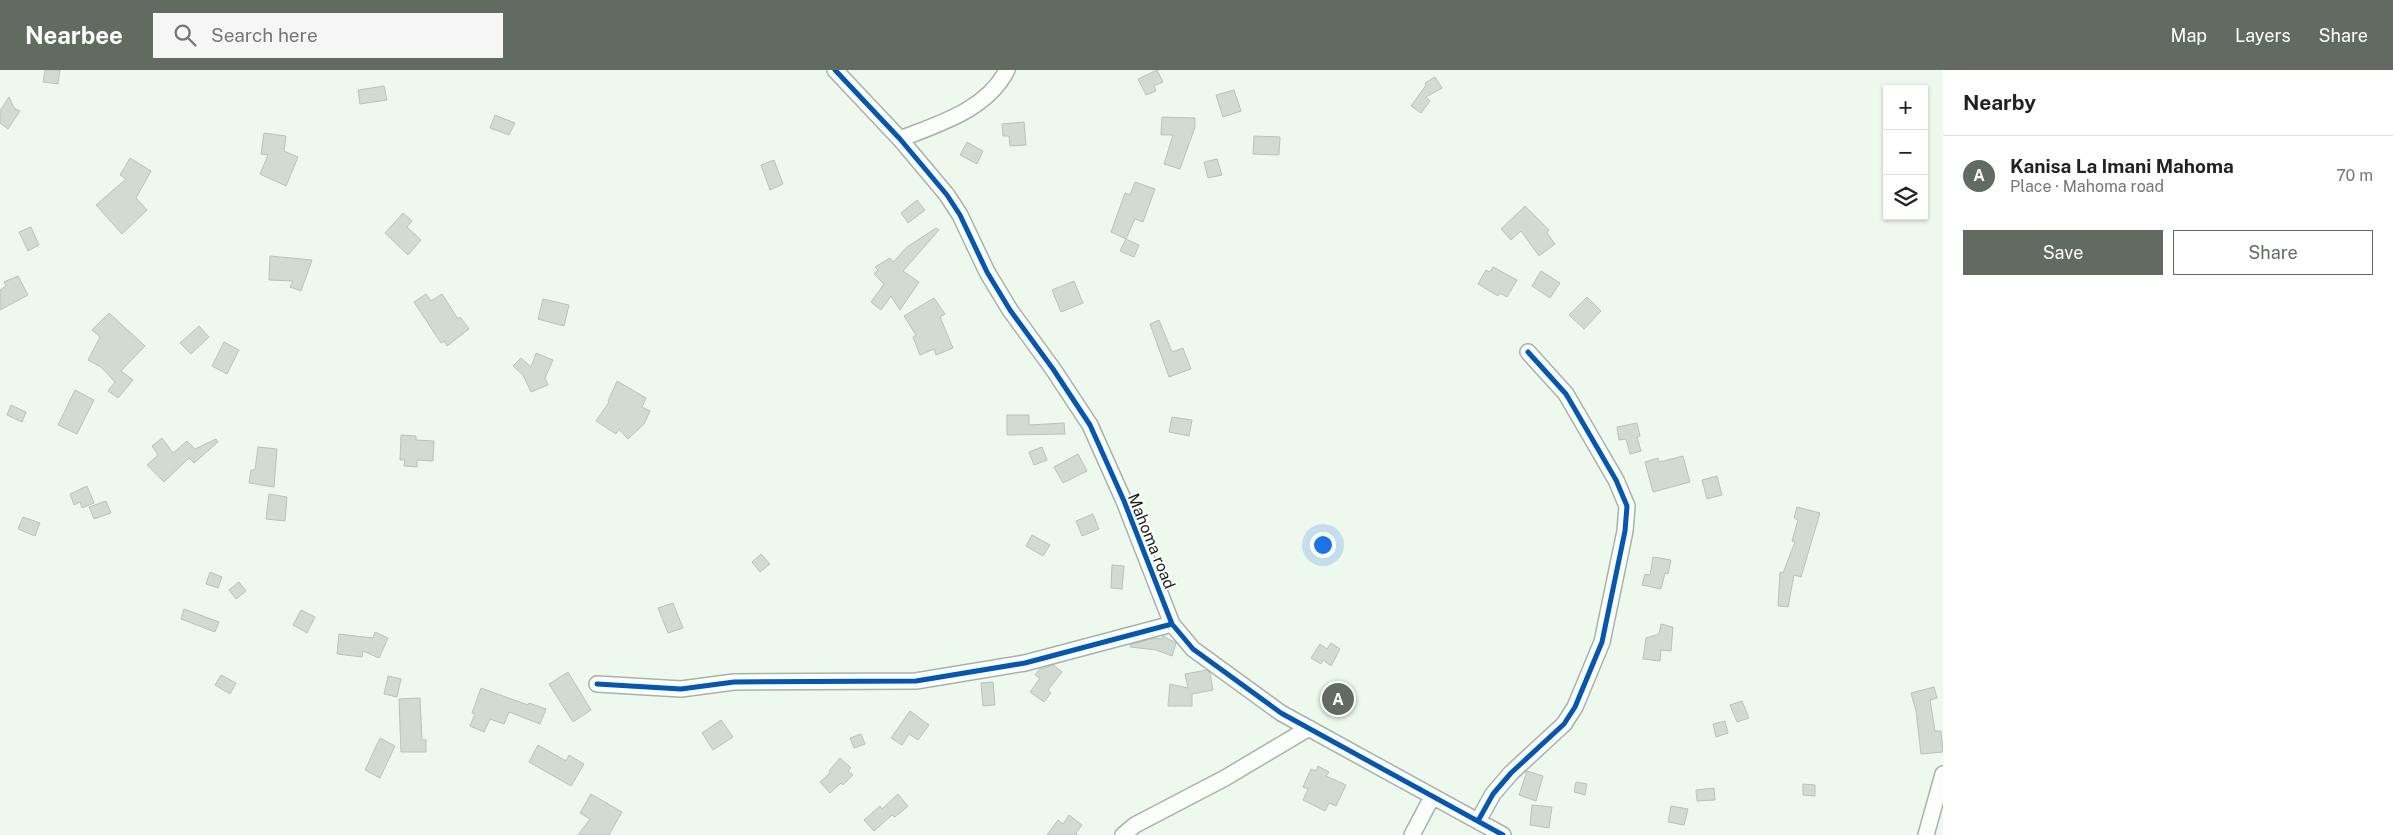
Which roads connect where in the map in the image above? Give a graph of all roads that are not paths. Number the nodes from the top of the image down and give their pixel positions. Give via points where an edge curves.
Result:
1 (835, 70) edge
2 (1007, 70) edge
3 (900, 139) junction
4 (1528, 352) dead end
5 (1172, 624) junction
6 (597, 684) dead end
7 (1309, 728) junction
8 (1943, 774) edge
9 (1432, 797) junction
10 (1478, 821) junction
11 (1123, 835) edge
12 (1412, 835) edge
13 (1503, 835) edge
14 (1926, 835) edge

1 - 3 street, Mahoma road
2 - 3 street via 983,99 957,117
3 - 5 street, Mahoma road via 948,195 1006,303 1090,425
4 - 10 street via 1566,394 1616,480 1627,506 1625,531 1602,642 1575,707 1564,724 1493,794
5 - 6 street via 1025,663 916,681 734,682 681,690
5 - 7 street, Mahoma road via 1193,649 1281,712
7 - 9 street, Mahoma road
7 - 11 street via 1225,778 1135,825
8 - 14 street
9 - 10 street, Mahoma road
9 - 12 street
10 - 13 street, Mahoma road

